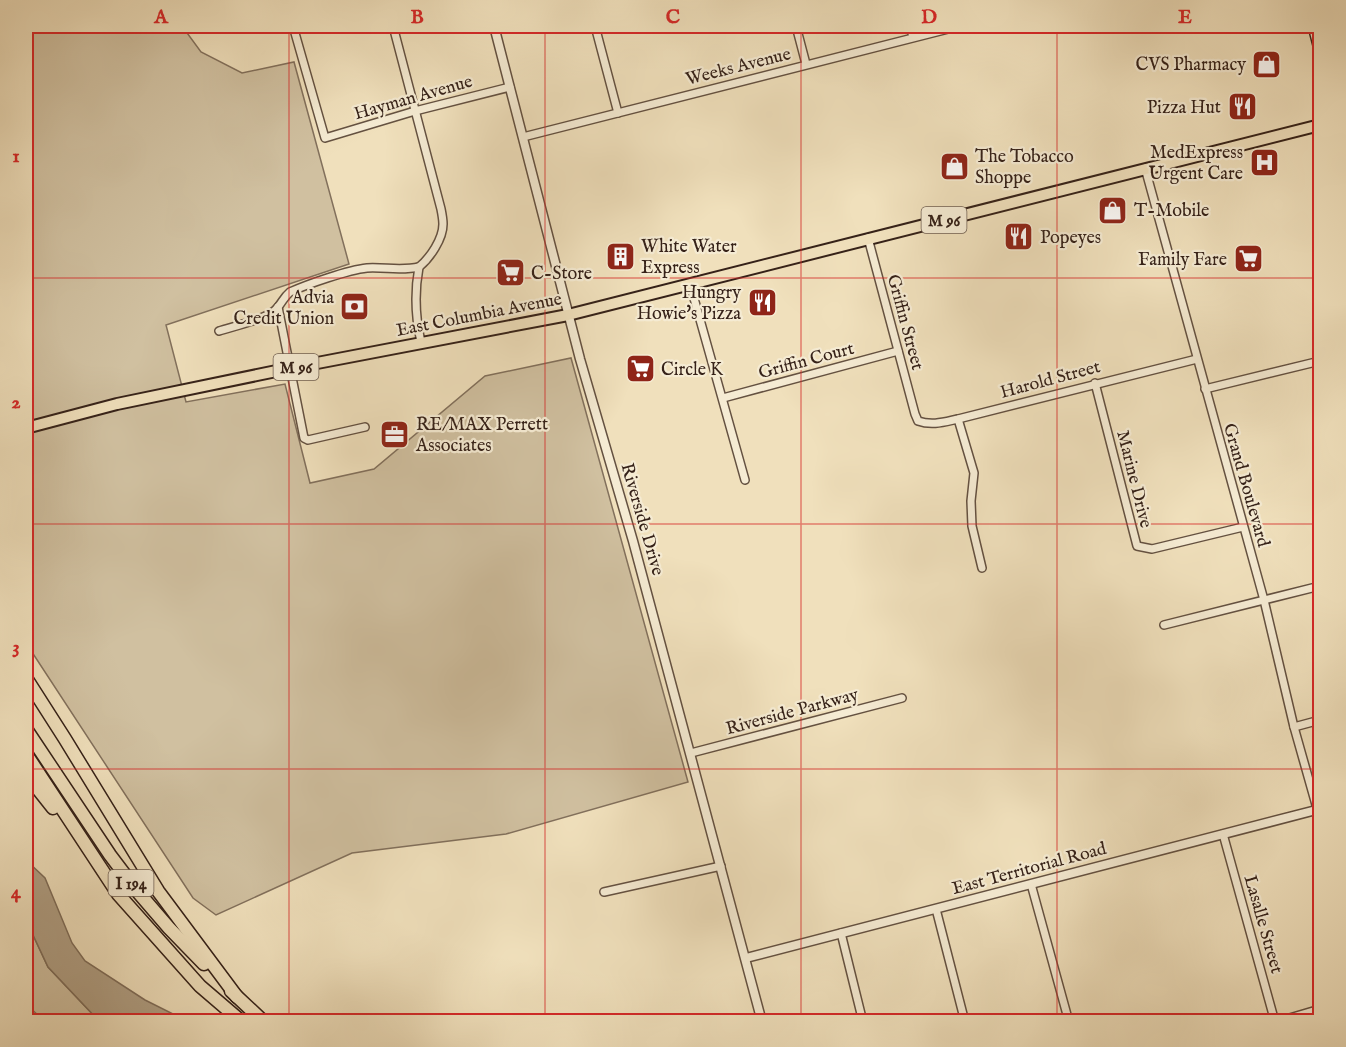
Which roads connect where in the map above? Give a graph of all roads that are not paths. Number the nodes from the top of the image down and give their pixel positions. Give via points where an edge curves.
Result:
1 (293, 26) edge
2 (393, 26) edge
3 (494, 26) edge
4 (596, 26) edge
5 (796, 26) edge
6 (910, 26) edge
7 (960, 26) edge
8 (1313, 26) edge
9 (913, 37) junction
10 (1320, 53) edge
11 (806, 64) junction
12 (510, 87) junction
13 (415, 111) junction
14 (618, 113) junction
15 (1320, 125) edge
16 (524, 137) junction
17 (1145, 168) junction
18 (868, 238) junction
19 (418, 267) junction
20 (690, 284) junction
21 (278, 307) junction
22 (568, 315) junction
23 (219, 331) dead end
24 (421, 342) junction
25 (898, 351) junction
26 (1197, 359) junction
27 (1320, 361) edge
28 (291, 368) junction
29 (1095, 383) junction
30 (1205, 389) junction
31 (723, 398) junction
32 (915, 414) joint
33 (958, 419) junction
34 (26, 428) edge
35 (365, 428) dead end
36 (745, 480) dead end
37 (1243, 527) junction
38 (982, 568) dead end
39 (1320, 586) edge
40 (1264, 600) junction
41 (1164, 625) dead end
42 (26, 678) edge
43 (902, 698) dead end
44 (1320, 720) edge
45 (1293, 727) junction
46 (26, 729) edge
47 (691, 753) junction
48 (26, 754) edge
49 (26, 774) edge
50 (1320, 813) edge
51 (1223, 834) junction
52 (99, 865) junction
53 (721, 866) junction
54 (1031, 884) junction
55 (604, 892) dead end
56 (936, 909) junction
57 (841, 933) junction
58 (746, 958) junction
59 (237, 997) junction
60 (1320, 1009) edge
61 (262, 1020) edge
62 (243, 1022) edge
63 (762, 1022) edge
64 (863, 1022) edge
65 (965, 1022) edge
66 (1069, 1022) edge
67 (1276, 1022) edge

1 - 13 street, Hayman Avenue via 325,138
2 - 13 street
3 - 12 street, Riverside Drive
4 - 14 street
5 - 11 street
6 - 9 street
7 - 9 street, Weeks Avenue
8 - 10 main road
9 - 11 street, Weeks Avenue
11 - 14 street, Weeks Avenue
12 - 13 street, Hayman Avenue
12 - 16 street, Riverside Drive
13 - 19 street via 443,225 440,239
14 - 16 street, Weeks Avenue
15 - 17 main road, East Columbia Avenue / M 96
16 - 22 street, Riverside Drive
17 - 18 main road, East Columbia Avenue / M 96
17 - 26 street, Grand Boulevard
18 - 20 main road, East Columbia Avenue / M 96
18 - 25 street, Griffin Street
19 - 21 street via 358,269 290,292
19 - 24 street via 415,307
20 - 22 main road, East Columbia Avenue / M 96
20 - 31 street
21 - 23 street via 270,314
21 - 28 street
22 - 24 main road, East Columbia Avenue / M 96
22 - 47 street, Riverside Drive
24 - 28 main road, East Columbia Avenue / M 96
25 - 31 street, Griffin Court
25 - 32 street, Griffin Street
26 - 29 street, Harold Street
26 - 30 street, Grand Boulevard
27 - 30 street
28 - 34 main road, East Columbia Avenue / M 96 via 117,404
28 - 35 street via 304,438
29 - 33 street, Harold Street
29 - 37 street, Marine Drive via 1137,546 1152,549
30 - 37 street, Grand Boulevard
31 - 36 street
32 - 33 street, Harold Street via 918,421 925,423
33 - 38 street via 974,473 972,526
37 - 40 street, Grand Boulevard
39 - 40 street
40 - 41 street
40 - 45 street, Grand Boulevard
42 - 59 highway via 158,891
43 - 47 street, Riverside Parkway
44 - 45 street
45 - 50 street, Grand Boulevard
46 - 59 highway, I 194 via 138,892
47 - 53 street, Riverside Drive
48 - 52 highway, I 194
49 - 52 highway
50 - 51 street, East Territorial Road
51 - 54 street, East Territorial Road
51 - 67 street, Lasalle Street
52 - 62 highway, I 194 via 118,894 200,986
53 - 55 street
53 - 58 street, Riverside Drive
54 - 56 street, East Territorial Road
54 - 66 street
56 - 57 street, East Territorial Road
56 - 65 street
57 - 58 street, East Territorial Road
57 - 64 street
58 - 63 street, Riverside Drive
59 - 61 highway, I 194
60 - 67 street

